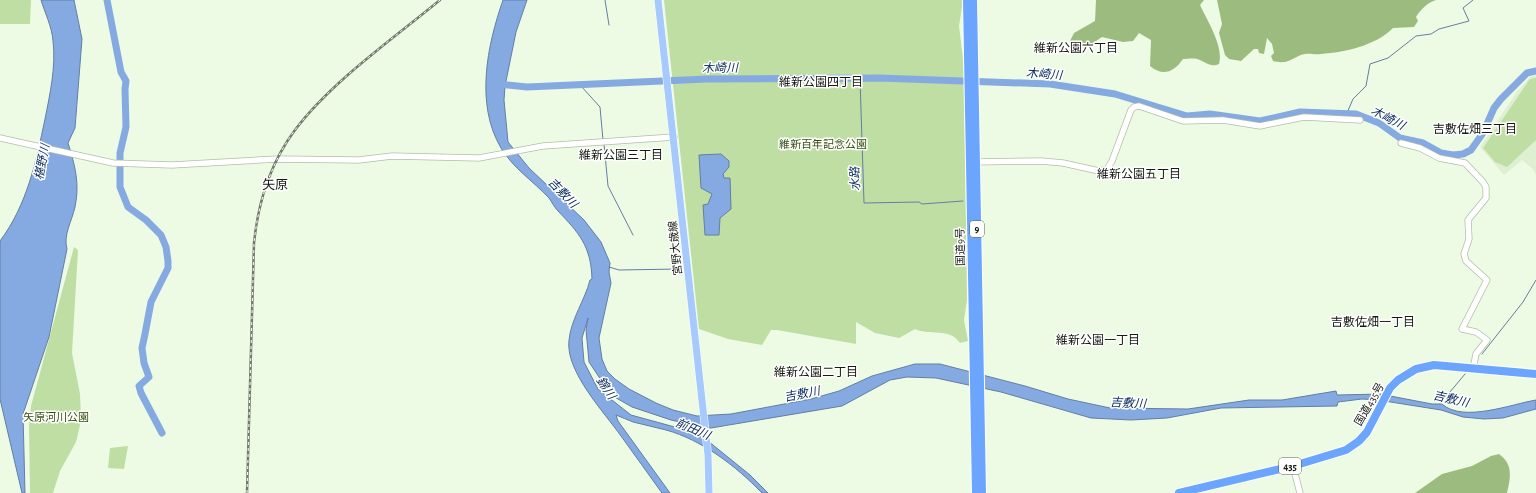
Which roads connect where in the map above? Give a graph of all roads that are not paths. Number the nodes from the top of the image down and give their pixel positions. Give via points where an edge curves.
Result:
1 (658, 0) edge
2 (967, 0) edge
3 (973, 0) edge
4 (971, 80) junction
5 (1360, 120) dead end
6 (674, 137) junction
7 (0, 138) edge
8 (1402, 143) dead end
9 (973, 162) junction
10 (1473, 369) junction
11 (1536, 374) edge
12 (977, 395) junction
13 (1293, 466) junction
14 (709, 493) edge
15 (976, 493) edge
16 (982, 493) edge
17 (1179, 493) edge
18 (1300, 493) edge

1 - 6 main road, 宮野大歳線
2 - 4 highway, 国道9号 / 9
3 - 4 highway, 国道9号 / 9
4 - 9 highway, 国道9号 / 9
5 - 9 street via 1304,116 1260,126 1223,120 1183,121 1134,106 1112,161 1104,170 1041,161
6 - 7 street via 543,146 470,158 392,156 352,160 277,159 172,165 113,163
6 - 14 main road, 宮野大歳線 via 707,451
8 - 10 street via 1420,148 1439,158 1465,163 1486,187 1486,198 1468,220 1468,239 1464,254 1466,261 1487,280 1462,329 1476,332 1487,340 1476,354
9 - 12 highway, 国道9号 / 9
10 - 11 highway, 国道435号 / 435
10 - 13 highway, 国道435号 / 435 via 1434,365 1408,372 1390,388 1367,432 1352,447
12 - 15 highway, 国道9号 / 9
12 - 16 highway, 国道9号 / 9
13 - 17 highway, 国道435号 / 435
13 - 18 street

